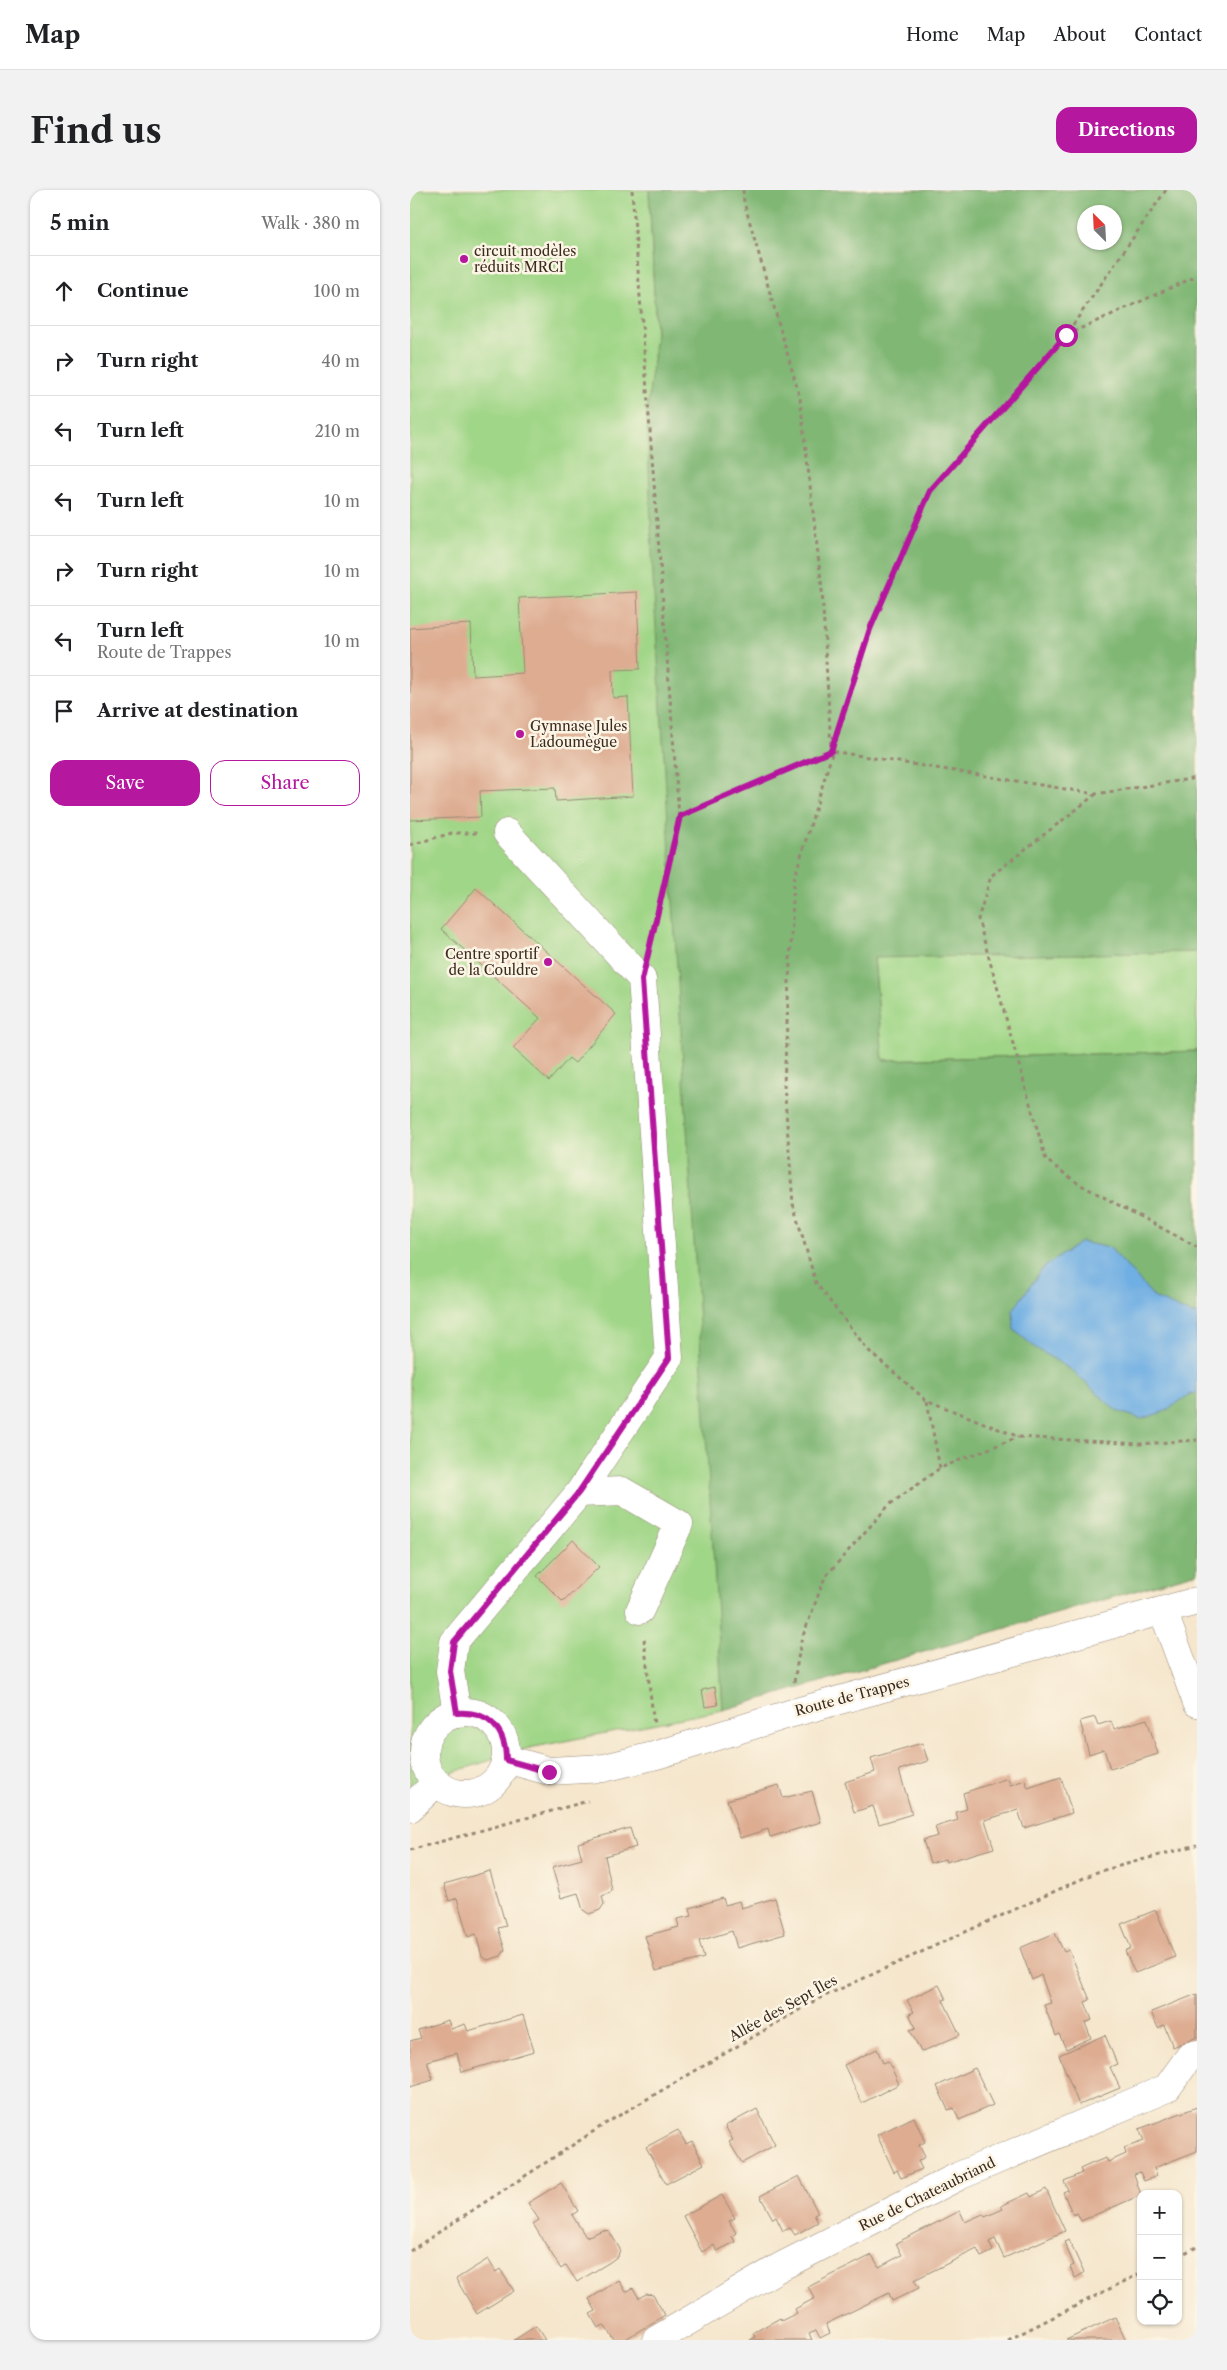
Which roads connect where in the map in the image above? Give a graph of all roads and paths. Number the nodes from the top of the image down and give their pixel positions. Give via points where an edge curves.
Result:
1 (632, 190) edge
2 (743, 190) edge
3 (1166, 190) edge
4 (1197, 276) edge
5 (1066, 335) junction
6 (831, 751) junction
7 (1197, 778) edge
8 (1096, 794) junction
9 (680, 816) junction
10 (507, 833) joint
11 (410, 845) edge
12 (642, 980) junction
13 (1197, 1247) edge
14 (926, 1400) junction
15 (1019, 1437) junction
16 (1197, 1440) edge
17 (940, 1468) junction
18 (579, 1492) junction
19 (1197, 1601) edge
20 (640, 1610) joint
21 (1164, 1611) junction
22 (1197, 1703) edge
23 (457, 1713) junction
24 (789, 1714) junction
25 (419, 1730) edge
26 (657, 1755) junction
27 (506, 1760) junction
28 (436, 1783) junction
29 (410, 1808) edge
30 (1197, 1845) edge
31 (1197, 2054) edge
32 (1197, 2247) edge
33 (410, 2251) edge
34 (1182, 2254) edge
35 (1137, 2275) edge
36 (656, 2340) edge
37 (1008, 2340) edge

1 - 9 path
2 - 6 path via 800,398 822,590
3 - 5 path
4 - 5 path
5 - 6 path via 930,491 870,629
6 - 8 path
6 - 9 path
6 - 14 path via 794,879 784,1084 793,1204 816,1284 868,1350
7 - 8 path
8 - 13 path via 990,876 978,919 1046,1160 1079,1184
9 - 12 path
10 - 11 path via 452,832
10 - 12 street
12 - 18 street via 669,1358
14 - 15 path
14 - 17 path
15 - 16 path via 1140,1444
15 - 17 path
17 - 24 path via 889,1505 825,1576 801,1640
18 - 20 street via 622,1491 679,1524
18 - 23 street via 454,1642 450,1671
19 - 21 street, Route de Trappes
20 - 26 path
21 - 22 street
21 - 24 street, Route de Trappes
23 - 25 street
23 - 27 street via 470,1712 494,1723 506,1746
24 - 26 street, Route de Trappes
25 - 28 street via 428,1772
26 - 27 street, Route de Trappes via 604,1768 549,1772
27 - 28 street via 502,1772 484,1790 472,1794 446,1791
28 - 29 street
30 - 33 path, Allée des Sept Îles via 1097,1872 816,2000 608,2122
31 - 36 street, Rue de Chateaubriand via 1190,2056 1167,2088 959,2176 780,2267
32 - 34 path
35 - 37 path

